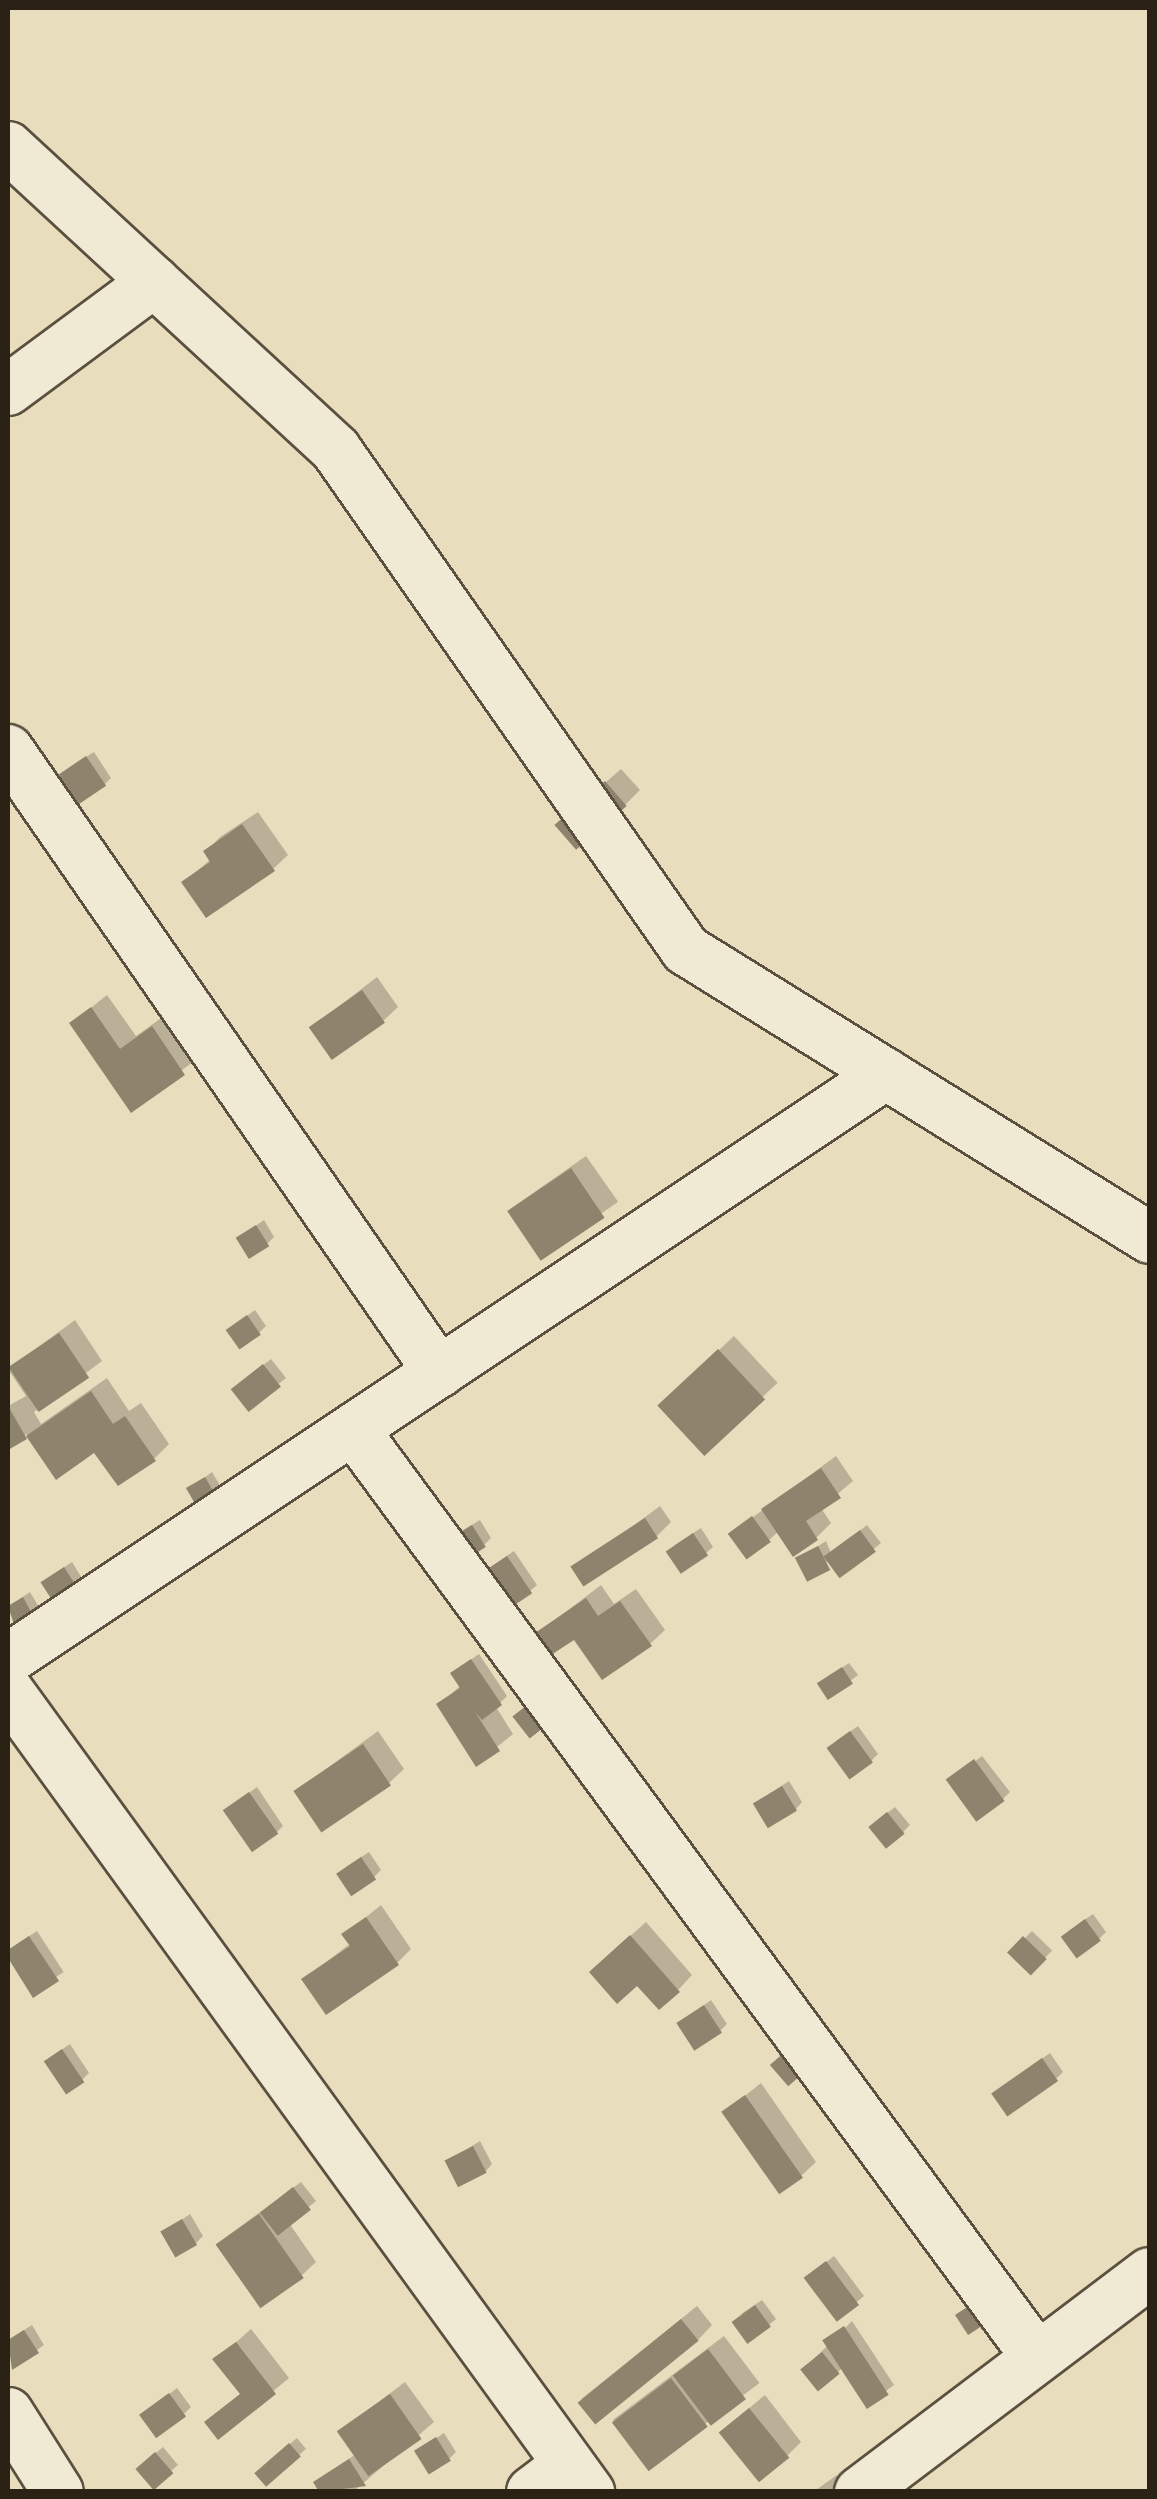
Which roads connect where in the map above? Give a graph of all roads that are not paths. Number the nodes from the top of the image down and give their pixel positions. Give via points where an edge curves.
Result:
1 (8, 147) edge
2 (154, 282) junction
3 (8, 390) edge
4 (8, 750) edge
5 (886, 1074) junction
6 (1150, 1238) edge
7 (439, 1372) junction
8 (354, 1429) junction
9 (8, 1659) edge
10 (8, 1691) edge
11 (1150, 2273) edge
12 (1038, 2357) junction
13 (8, 2412) edge
14 (563, 2482) edge
15 (58, 2492) edge
16 (860, 2492) edge

1 - 2 street
2 - 3 street
2 - 5 street via 336,450 686,950
4 - 7 street
5 - 6 street
5 - 7 street
7 - 8 street
8 - 9 street
8 - 12 street
10 - 14 street
11 - 12 street
12 - 16 street
13 - 15 street

